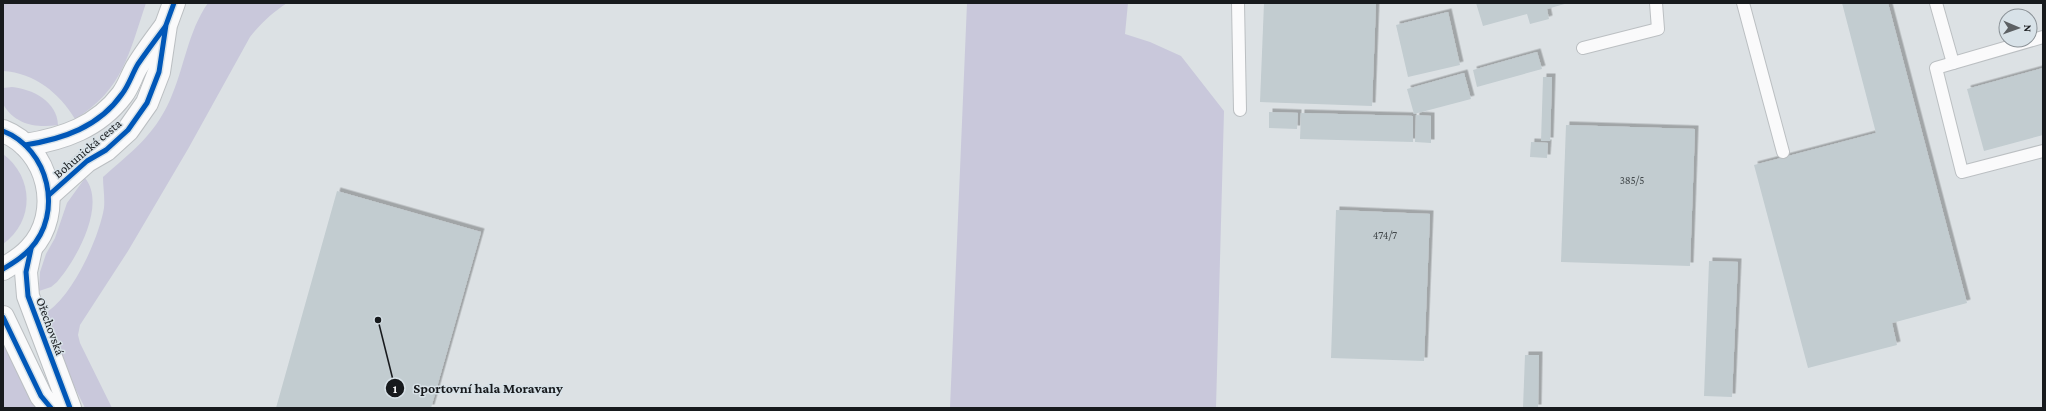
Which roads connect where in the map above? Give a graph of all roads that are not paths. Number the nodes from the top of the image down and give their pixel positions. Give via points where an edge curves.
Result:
1 (174, 3) edge
2 (1238, 3) edge
3 (1656, 3) edge
4 (1743, 3) edge
5 (1936, 3) edge
6 (166, 25) junction
7 (2043, 37) edge
8 (1583, 48) dead end
9 (1953, 63) junction
10 (1240, 110) dead end
11 (3, 131) edge
12 (25, 145) junction
13 (2043, 151) edge
14 (1783, 152) dead end
15 (49, 195) junction
16 (31, 249) junction
17 (3, 269) edge
18 (3, 317) edge
19 (51, 408) edge
20 (70, 408) edge

1 - 6 street, Bohunická cesta
2 - 10 lane
3 - 8 lane via 1658,29
4 - 14 lane
5 - 9 lane
6 - 12 street, Bohunická cesta via 137,65 123,94 107,112 72,134
6 - 15 street, Bohunická cesta via 159,72 147,103 128,130 106,150 86,161
7 - 9 lane
9 - 13 lane via 1936,68 1962,172
11 - 12 street
12 - 15 street via 37,159 45,176
15 - 16 street via 42,233
16 - 17 street via 17,262
16 - 20 street, Ořechovská via 26,272 28,296
18 - 19 street via 41,396

